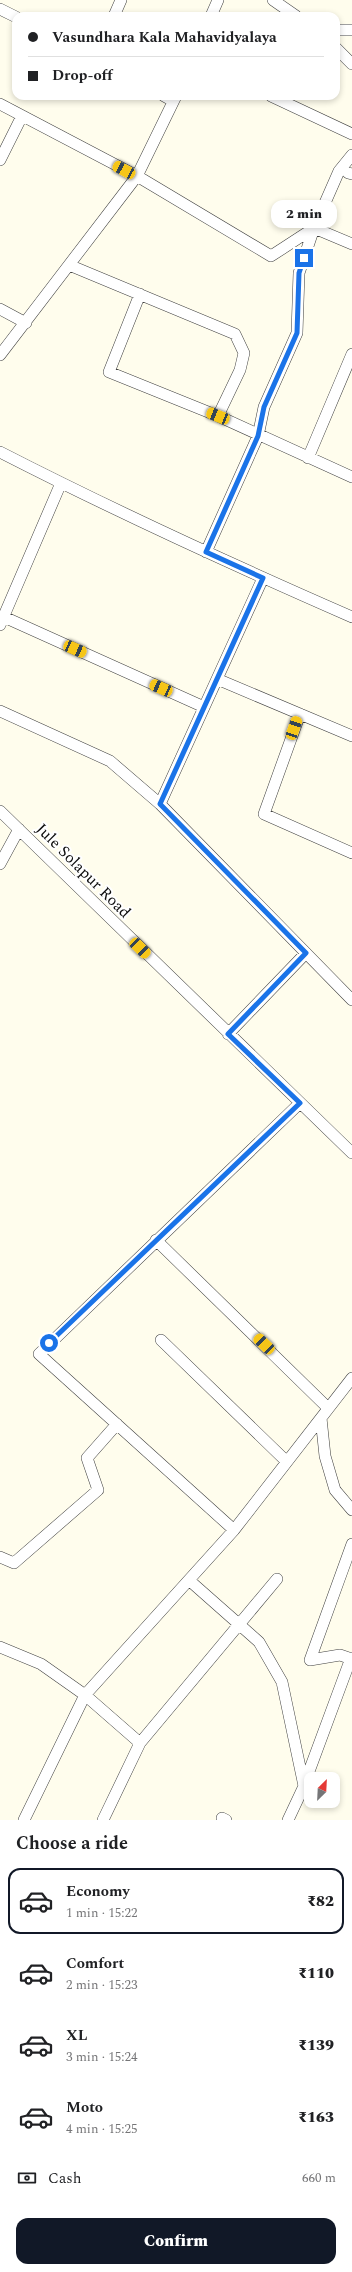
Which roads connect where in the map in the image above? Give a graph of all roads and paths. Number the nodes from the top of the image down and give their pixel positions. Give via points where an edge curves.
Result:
1 (121, 0) edge
2 (218, 0) edge
3 (273, 0) edge
4 (0, 9) edge
5 (116, 12) edge
6 (213, 12) edge
7 (290, 12) edge
8 (12, 15) edge
9 (340, 30) edge
10 (352, 30) edge
11 (340, 52) edge
12 (352, 64) edge
13 (170, 100) edge
14 (279, 100) edge
15 (0, 104) edge
16 (22, 116) junction
17 (352, 134) edge
18 (352, 155) edge
19 (0, 160) edge
20 (137, 176) junction
21 (314, 228) junction
22 (352, 244) edge
23 (69, 265) junction
24 (140, 294) junction
25 (0, 309) edge
26 (26, 323) junction
27 (352, 354) edge
28 (0, 355) edge
29 (218, 416) junction
30 (258, 436) junction
31 (0, 452) edge
32 (308, 458) junction
33 (352, 478) edge
34 (61, 483) junction
35 (206, 552) junction
36 (263, 578) junction
37 (352, 617) edge
38 (2, 621) edge
39 (217, 679) junction
40 (204, 708) junction
41 (0, 711) edge
42 (300, 714) junction
43 (352, 736) edge
44 (160, 804) junction
45 (0, 810) edge
46 (19, 829) junction
47 (352, 853) edge
48 (0, 864) edge
49 (306, 953) junction
50 (352, 1000) edge
51 (228, 1034) junction
52 (300, 1103) junction
53 (352, 1153) edge
54 (156, 1240) junction
55 (161, 1340) dead end
56 (352, 1378) edge
57 (328, 1408) junction
58 (321, 1418) junction
59 (117, 1424) junction
60 (286, 1461) junction
61 (352, 1510) edge
62 (234, 1530) junction
63 (352, 1544) edge
64 (0, 1557) edge
65 (277, 1579) dead end
66 (190, 1581) junction
67 (239, 1625) junction
68 (0, 1647) edge
69 (351, 1658) edge
70 (85, 1695) junction
71 (140, 1743) junction
72 (309, 1772) edge
73 (304, 1786) joint
74 (24, 1820) edge
75 (103, 1820) edge
76 (288, 1820) edge

1 - 5 street
2 - 6 street
3 - 7 street
4 - 8 street
9 - 10 street
11 - 12 street
13 - 20 street
14 - 17 street
15 - 16 street
16 - 19 street
16 - 20 street
18 - 21 street via 339,171
20 - 21 street via 271,256
20 - 23 street
21 - 22 street
21 - 30 street via 299,273 297,333 264,407
23 - 24 street
23 - 26 street
24 - 29 street via 235,334 244,353 240,370
24 - 29 street via 109,372
25 - 26 street
26 - 28 street
27 - 32 street
29 - 30 street
30 - 32 street
30 - 35 street
31 - 34 street
32 - 33 street
34 - 35 street
34 - 38 street
35 - 36 street
36 - 37 street
36 - 39 street
38 - 40 street
39 - 40 street
39 - 42 street
40 - 44 street
41 - 44 street via 110,761
42 - 43 street
42 - 47 street via 264,814
44 - 49 street
45 - 46 street, Jule Solapur Road
46 - 48 street
46 - 51 street, Jule Solapur Road
49 - 50 street
49 - 51 street
51 - 52 street, Jule Solapur Road
52 - 53 street, Jule Solapur Road
52 - 54 street
54 - 57 street
54 - 59 street via 38,1354
55 - 60 street
56 - 57 street
57 - 58 street
58 - 60 street
58 - 61 street via 325,1456 335,1490
59 - 62 street
59 - 64 street via 87,1458 98,1490 14,1563
60 - 62 street
62 - 66 street
63 - 69 street via 310,1660 340,1655
65 - 67 street
66 - 67 street
66 - 70 street
67 - 71 street
67 - 73 street via 259,1642 282,1682
68 - 70 street via 41,1664
69 - 72 street
70 - 71 street
70 - 74 street
71 - 75 street
73 - 76 street

